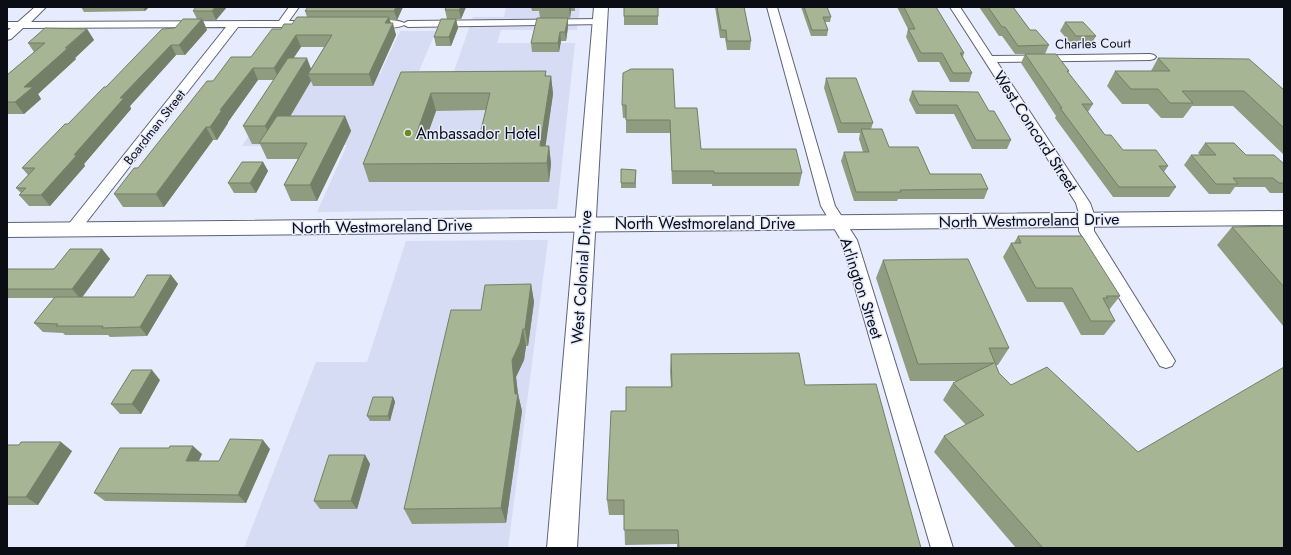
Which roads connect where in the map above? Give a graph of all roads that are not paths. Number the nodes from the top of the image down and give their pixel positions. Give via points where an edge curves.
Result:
1 (41, 7) edge
2 (294, 7) edge
3 (772, 7) edge
4 (955, 7) edge
5 (601, 15) edge
6 (281, 24) junction
7 (321, 24) edge
8 (360, 24) edge
9 (7, 25) edge
10 (19, 25) junction
11 (234, 25) junction
12 (7, 37) edge
13 (1150, 57) dead end
14 (989, 58) junction
15 (1284, 218) edge
16 (1087, 220) junction
17 (838, 222) junction
18 (585, 224) junction
19 (73, 229) junction
20 (7, 230) edge
21 (1166, 361) dead end
22 (562, 548) edge
23 (942, 548) edge

1 - 10 street
2 - 6 street
3 - 17 street, Arlington Street via 828,206
4 - 14 street, West Concord Street
5 - 8 street
5 - 18 main road, West Colonial Drive
6 - 7 street
6 - 11 street
9 - 10 street
10 - 11 street
10 - 12 street
11 - 19 street, Boardman Street
13 - 14 street, Charles Court
14 - 16 street, West Concord Street via 1083,203 1087,211
15 - 16 main road, North Westmoreland Drive
16 - 17 main road, North Westmoreland Drive
16 - 21 street, West Concord Street via 1087,232
17 - 18 main road, North Westmoreland Drive
17 - 23 street, Arlington Street via 849,240
18 - 19 main road, North Westmoreland Drive
18 - 22 main road, West Colonial Drive
19 - 20 main road, North Westmoreland Drive

